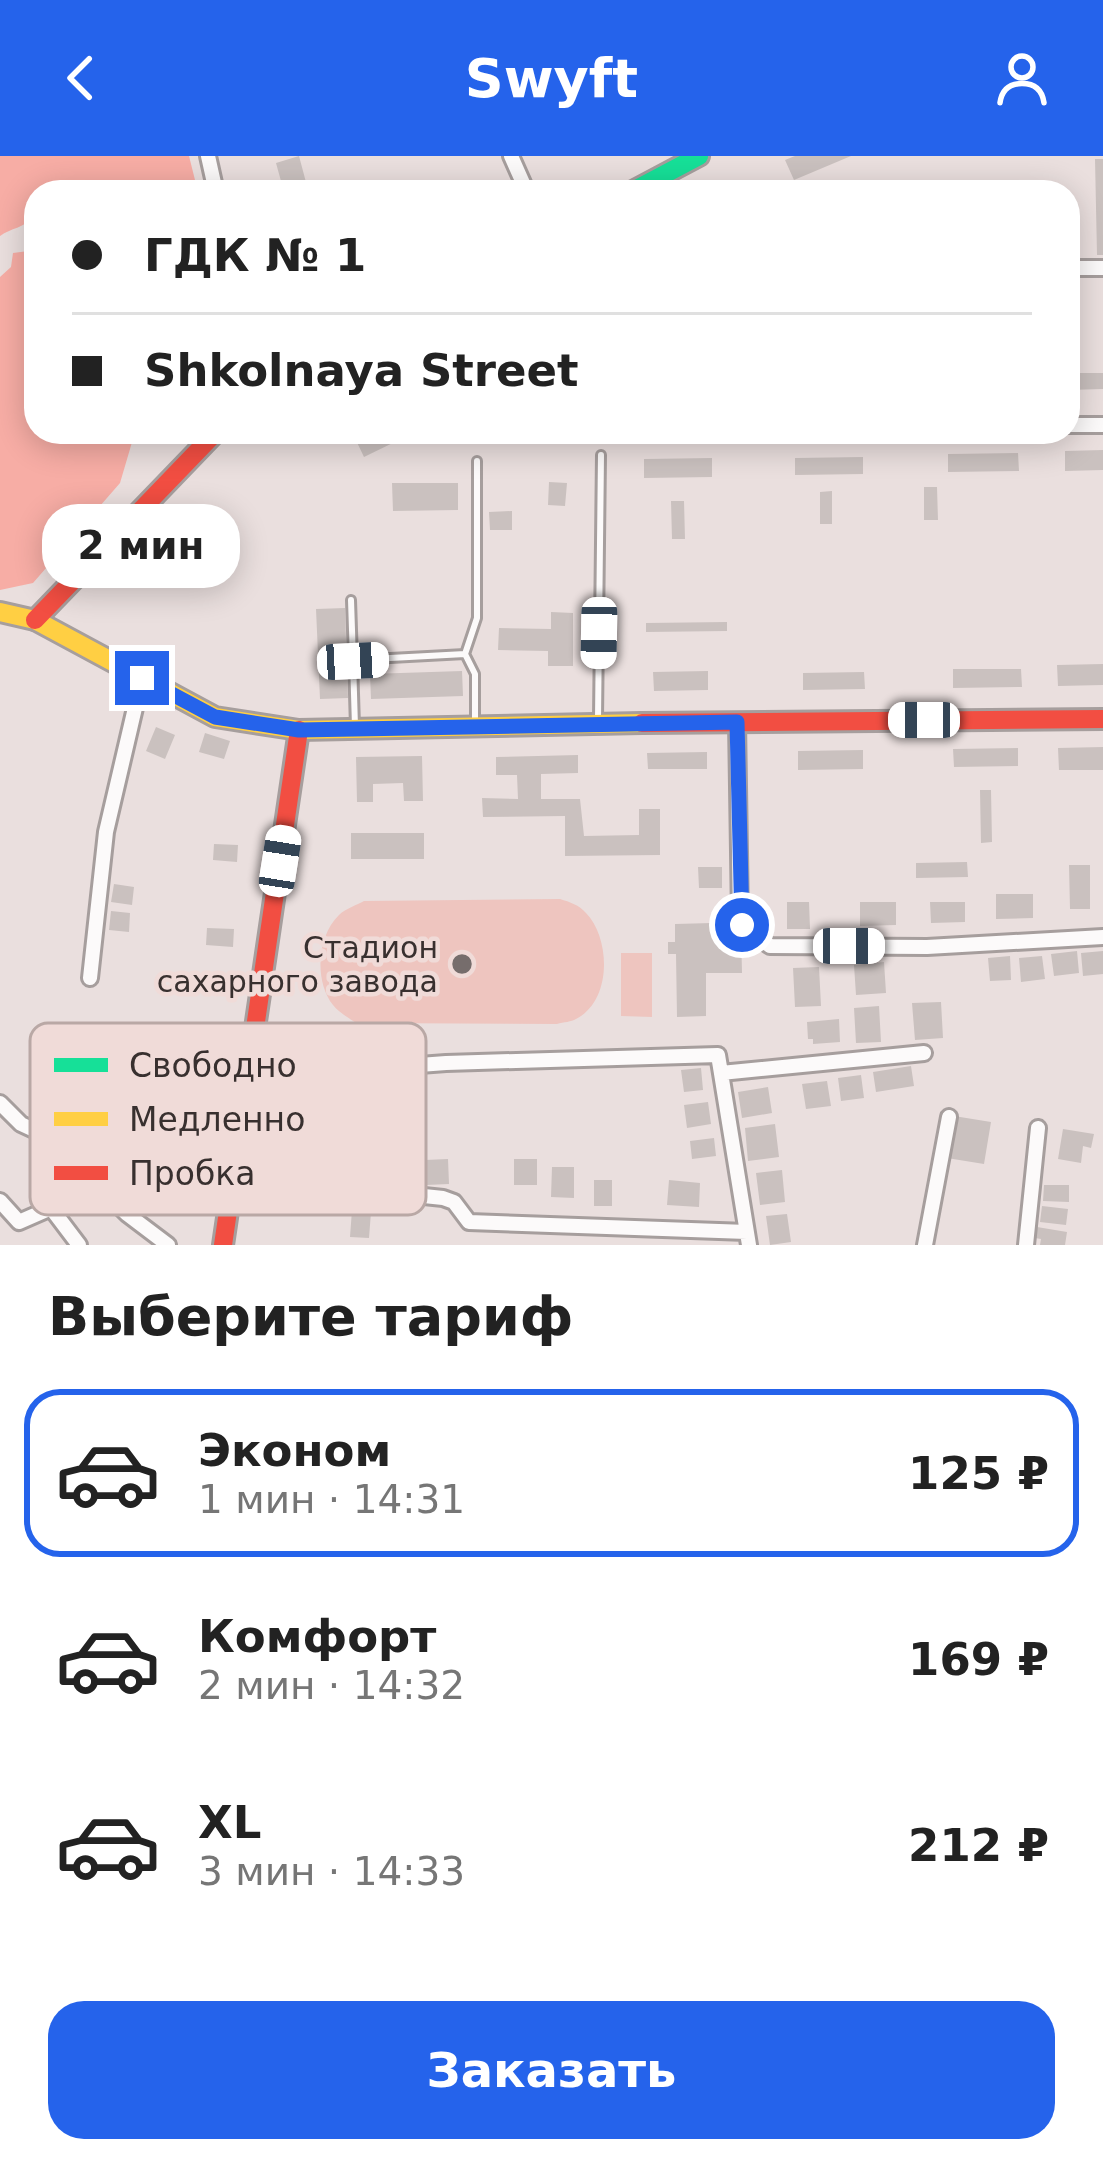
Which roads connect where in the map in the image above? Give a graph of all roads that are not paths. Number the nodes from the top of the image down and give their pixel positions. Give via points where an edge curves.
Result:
1 (699, 156) edge
2 (654, 180) edge
3 (204, 444) edge
4 (601, 455) dead end
5 (478, 461) dead end
6 (351, 600) dead end
7 (0, 612) edge
8 (35, 620) junction
9 (465, 654) junction
10 (353, 661) junction
11 (142, 678) junction
12 (1103, 718) edge
13 (598, 722) junction
14 (737, 722) junction
15 (475, 726) junction
16 (355, 729) junction
17 (299, 730) junction
18 (1103, 938) edge
19 (90, 978) dead end
20 (256, 1023) edge
21 (924, 1053) dead end
22 (426, 1065) edge
23 (721, 1073) junction
24 (0, 1103) edge
25 (949, 1117) dead end
26 (30, 1128) edge
27 (1038, 1128) dead end
28 (426, 1196) edge
29 (0, 1201) edge
30 (35, 1215) edge
31 (56, 1215) edge
32 (128, 1215) edge
33 (227, 1215) edge
34 (748, 1239) edge
35 (79, 1245) edge
36 (168, 1245) edge
37 (223, 1245) edge
38 (925, 1245) edge
39 (1026, 1245) edge

1 - 2 street
3 - 8 street
4 - 13 lane
5 - 9 lane via 477,618
6 - 10 lane
7 - 8 street
8 - 11 street
9 - 10 lane
9 - 15 lane via 475,674
10 - 16 lane
11 - 17 street via 215,717
11 - 19 street via 106,832
12 - 14 street
13 - 14 street
13 - 15 street
14 - 18 street via 740,917 770,946
15 - 16 street
16 - 17 street
17 - 20 street
21 - 23 street
22 - 23 street via 718,1055
23 - 34 street
24 - 26 street
25 - 38 street
27 - 39 street
28 - 34 street via 454,1202 469,1222
29 - 30 street via 19,1222
31 - 35 street
32 - 36 street
33 - 37 street

